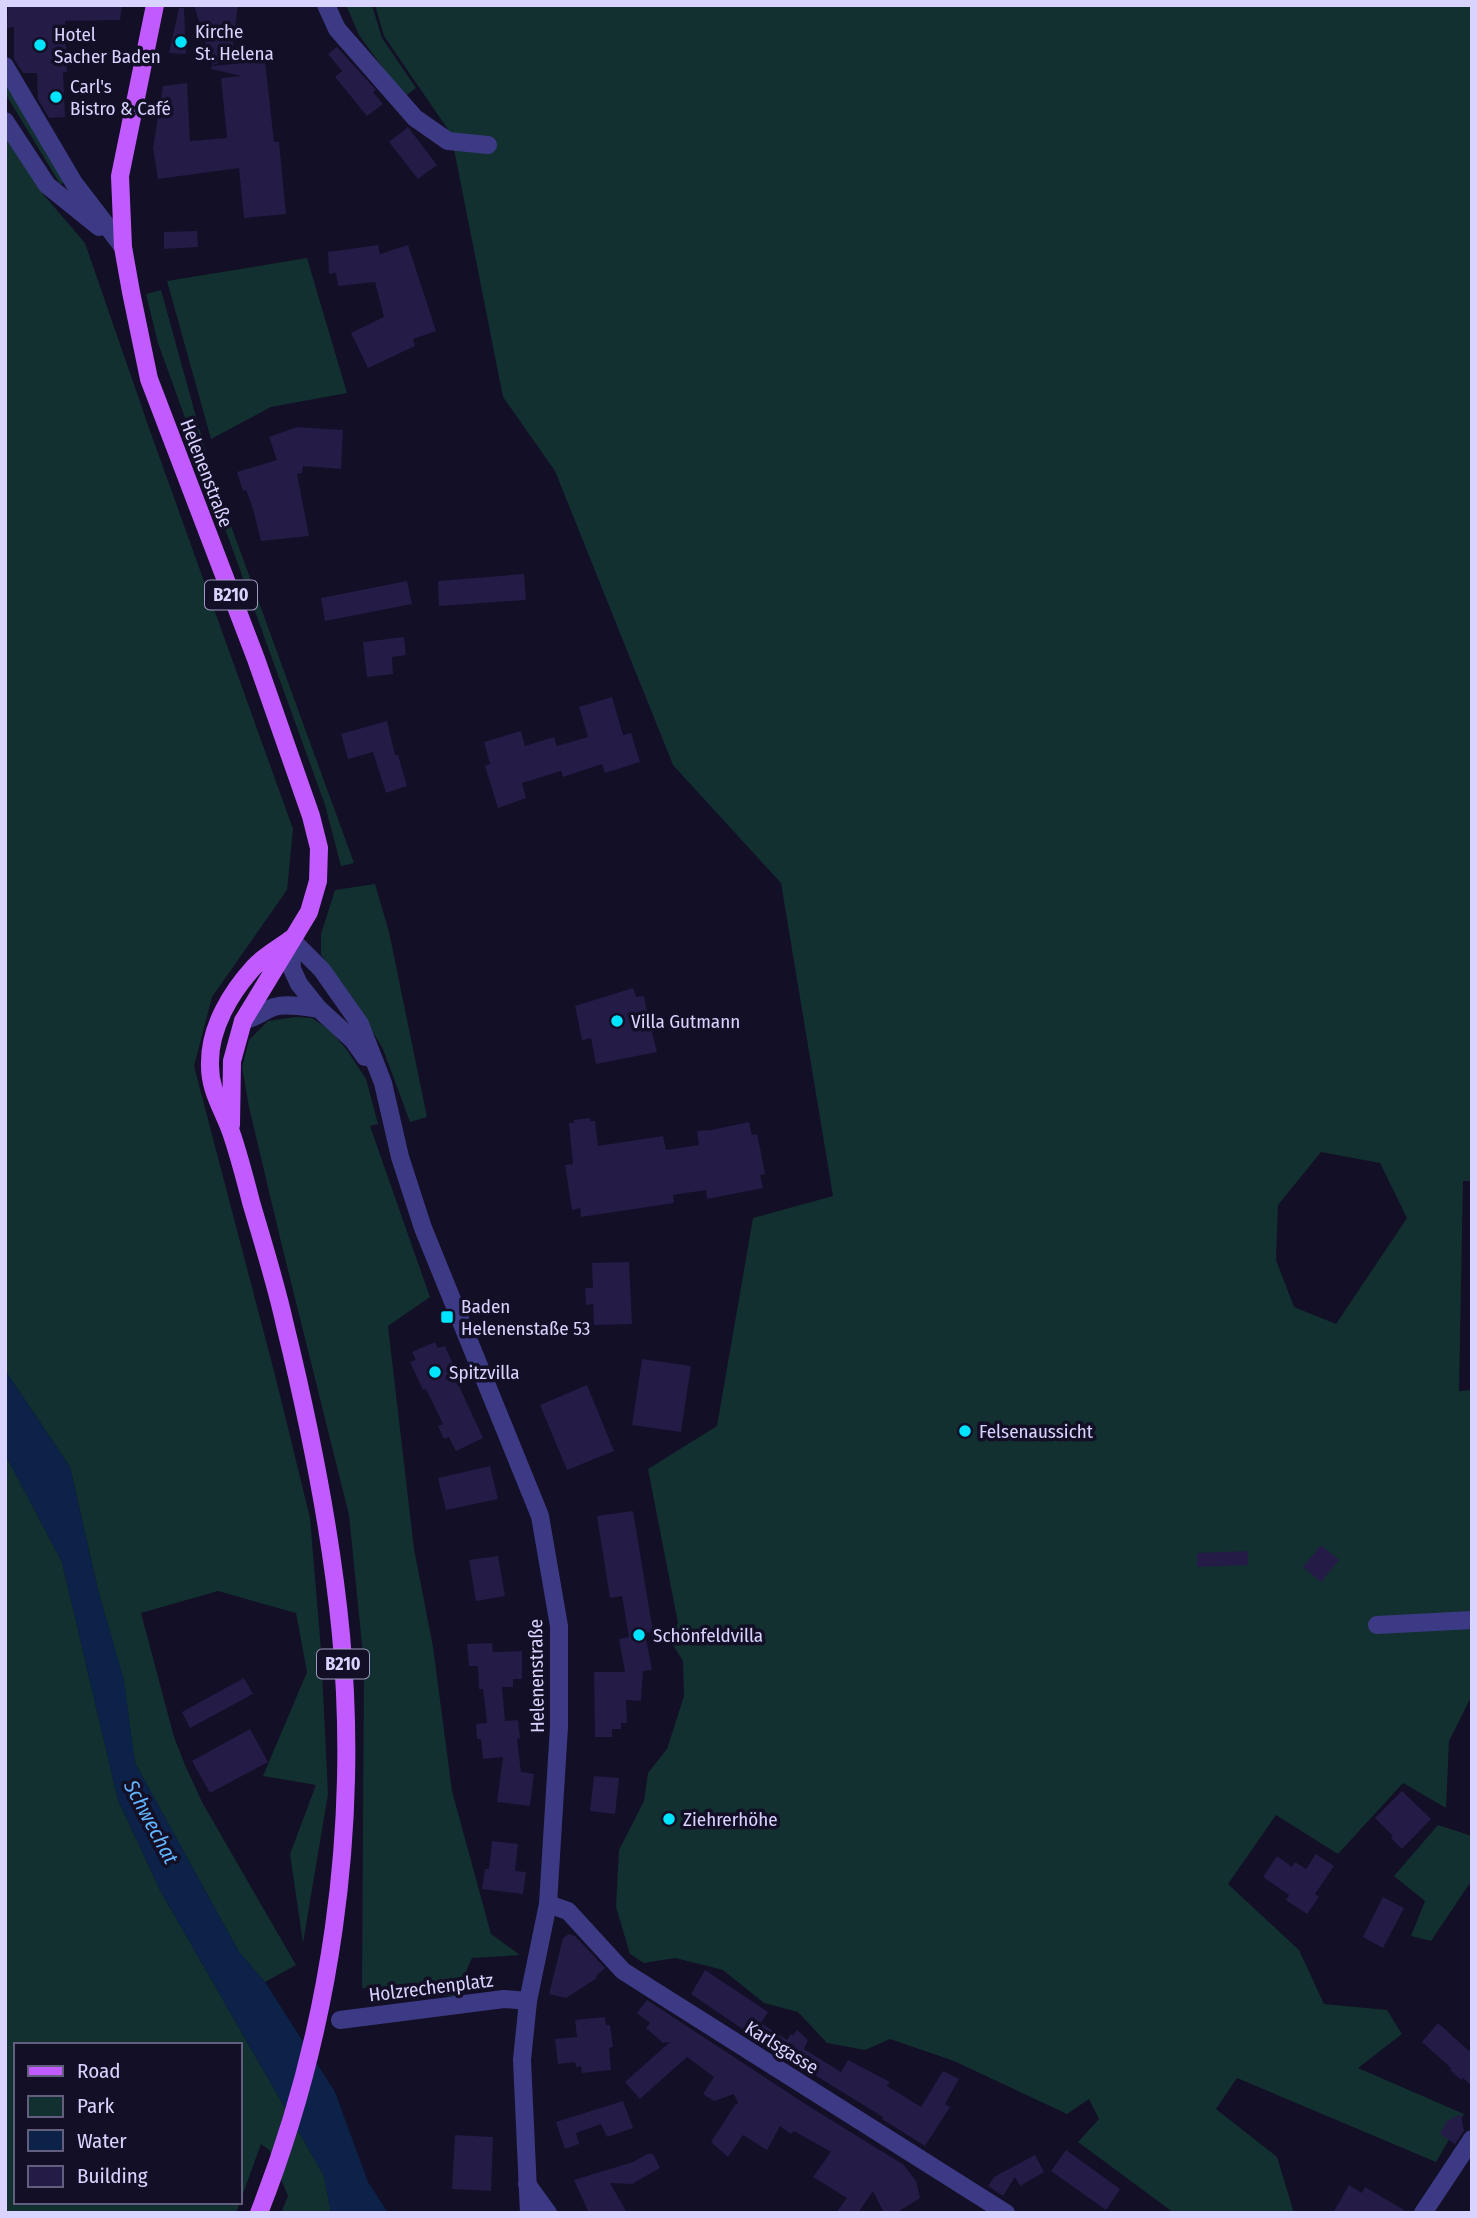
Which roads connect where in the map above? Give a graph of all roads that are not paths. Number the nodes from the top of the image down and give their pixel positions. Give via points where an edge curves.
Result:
1 (155, 5) edge
2 (326, 5) edge
3 (5, 66) edge
4 (5, 121) edge
5 (488, 145) dead end
6 (123, 247) junction
7 (291, 939) junction
8 (319, 1009) junction
9 (243, 1021) junction
10 (383, 1083) junction
11 (231, 1132) junction
12 (1472, 1620) edge
13 (1377, 1625) dead end
14 (548, 1904) junction
15 (528, 2001) junction
16 (340, 2020) dead end
17 (1472, 2139) edge
18 (527, 2184) junction
19 (259, 2213) edge
20 (529, 2213) edge
21 (548, 2213) edge
22 (1006, 2213) edge
23 (1423, 2213) edge

1 - 6 main road, Helenenstraße / B210 via 120,176
2 - 5 street via 337,29 415,118 448,141
3 - 6 street via 74,183
4 - 6 street via 47,185
6 - 7 main road, Helenenstraße / B210 via 149,379 256,659 319,848 318,881 309,912
7 - 8 street, Helenenstraße via 292,969
7 - 9 main road, Helenenstraße / B210
7 - 10 street, Helenenstraße via 322,970 360,1024
7 - 11 main road, B210 via 256,965 232,994 218,1022 209,1060 212,1089
8 - 9 street via 275,1007
8 - 10 street, Helenenstraße via 353,1040
9 - 11 main road, B210 via 232,1061
10 - 14 street, Helenenstraße via 423,1228 540,1516 559,1626 559,1727
11 - 19 main road, B210 via 298,1376 320,1480 344,1695 345,1804 338,1903 307,2066
12 - 13 street
14 - 15 street, Helenenstraße
14 - 22 street, Karlsgasse via 568,1911 623,1971
15 - 16 street, Holzrechenplatz via 503,1999
15 - 18 street, Helenenstraße via 522,2060
17 - 23 street
18 - 20 street, Helenenstraße
18 - 21 street

